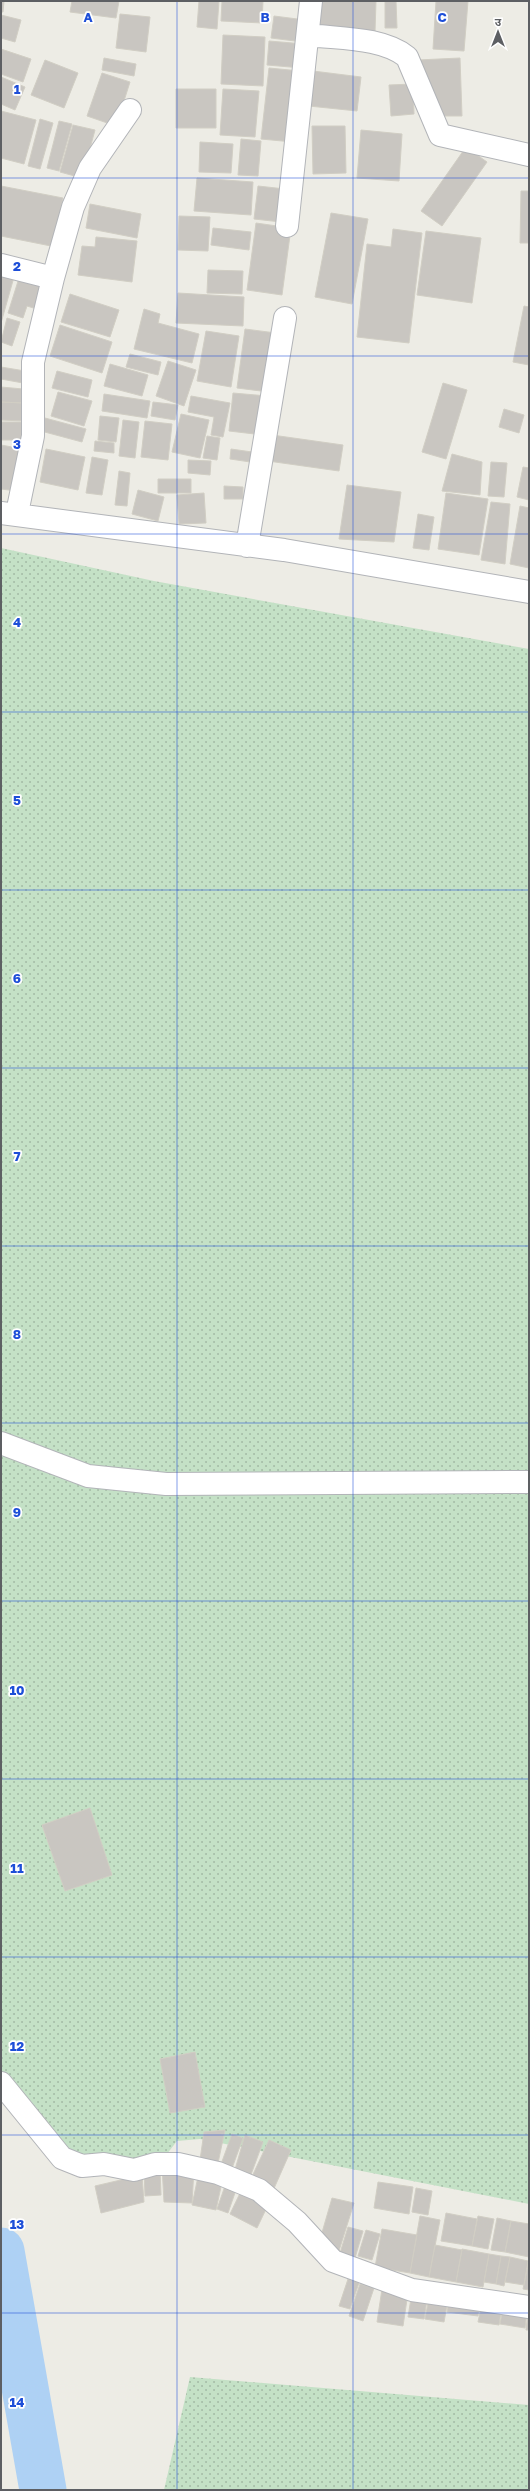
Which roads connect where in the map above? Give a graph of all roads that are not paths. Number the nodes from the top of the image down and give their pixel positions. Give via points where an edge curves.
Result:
1 (311, 1) edge
2 (309, 35) junction
3 (130, 110) dead end
4 (529, 155) edge
5 (287, 226) dead end
6 (1, 265) edge
7 (53, 278) junction
8 (285, 318) dead end
9 (9, 513) edge
10 (247, 546) junction
11 (529, 592) edge
12 (1, 1443) edge
13 (529, 1482) edge
14 (1, 2083) edge
15 (529, 2308) edge

1 - 2 street
2 - 4 street via 396,48 407,57 440,135
2 - 5 street
3 - 7 street via 90,168 73,206
6 - 7 street
7 - 9 street via 32,362 32,436
8 - 10 street
9 - 10 street
10 - 11 street via 284,550
12 - 13 street via 88,1476 166,1484
14 - 15 street via 62,2158 82,2166 104,2164 134,2170 155,2164 178,2164 218,2173 260,2190 297,2222 333,2261 412,2290

